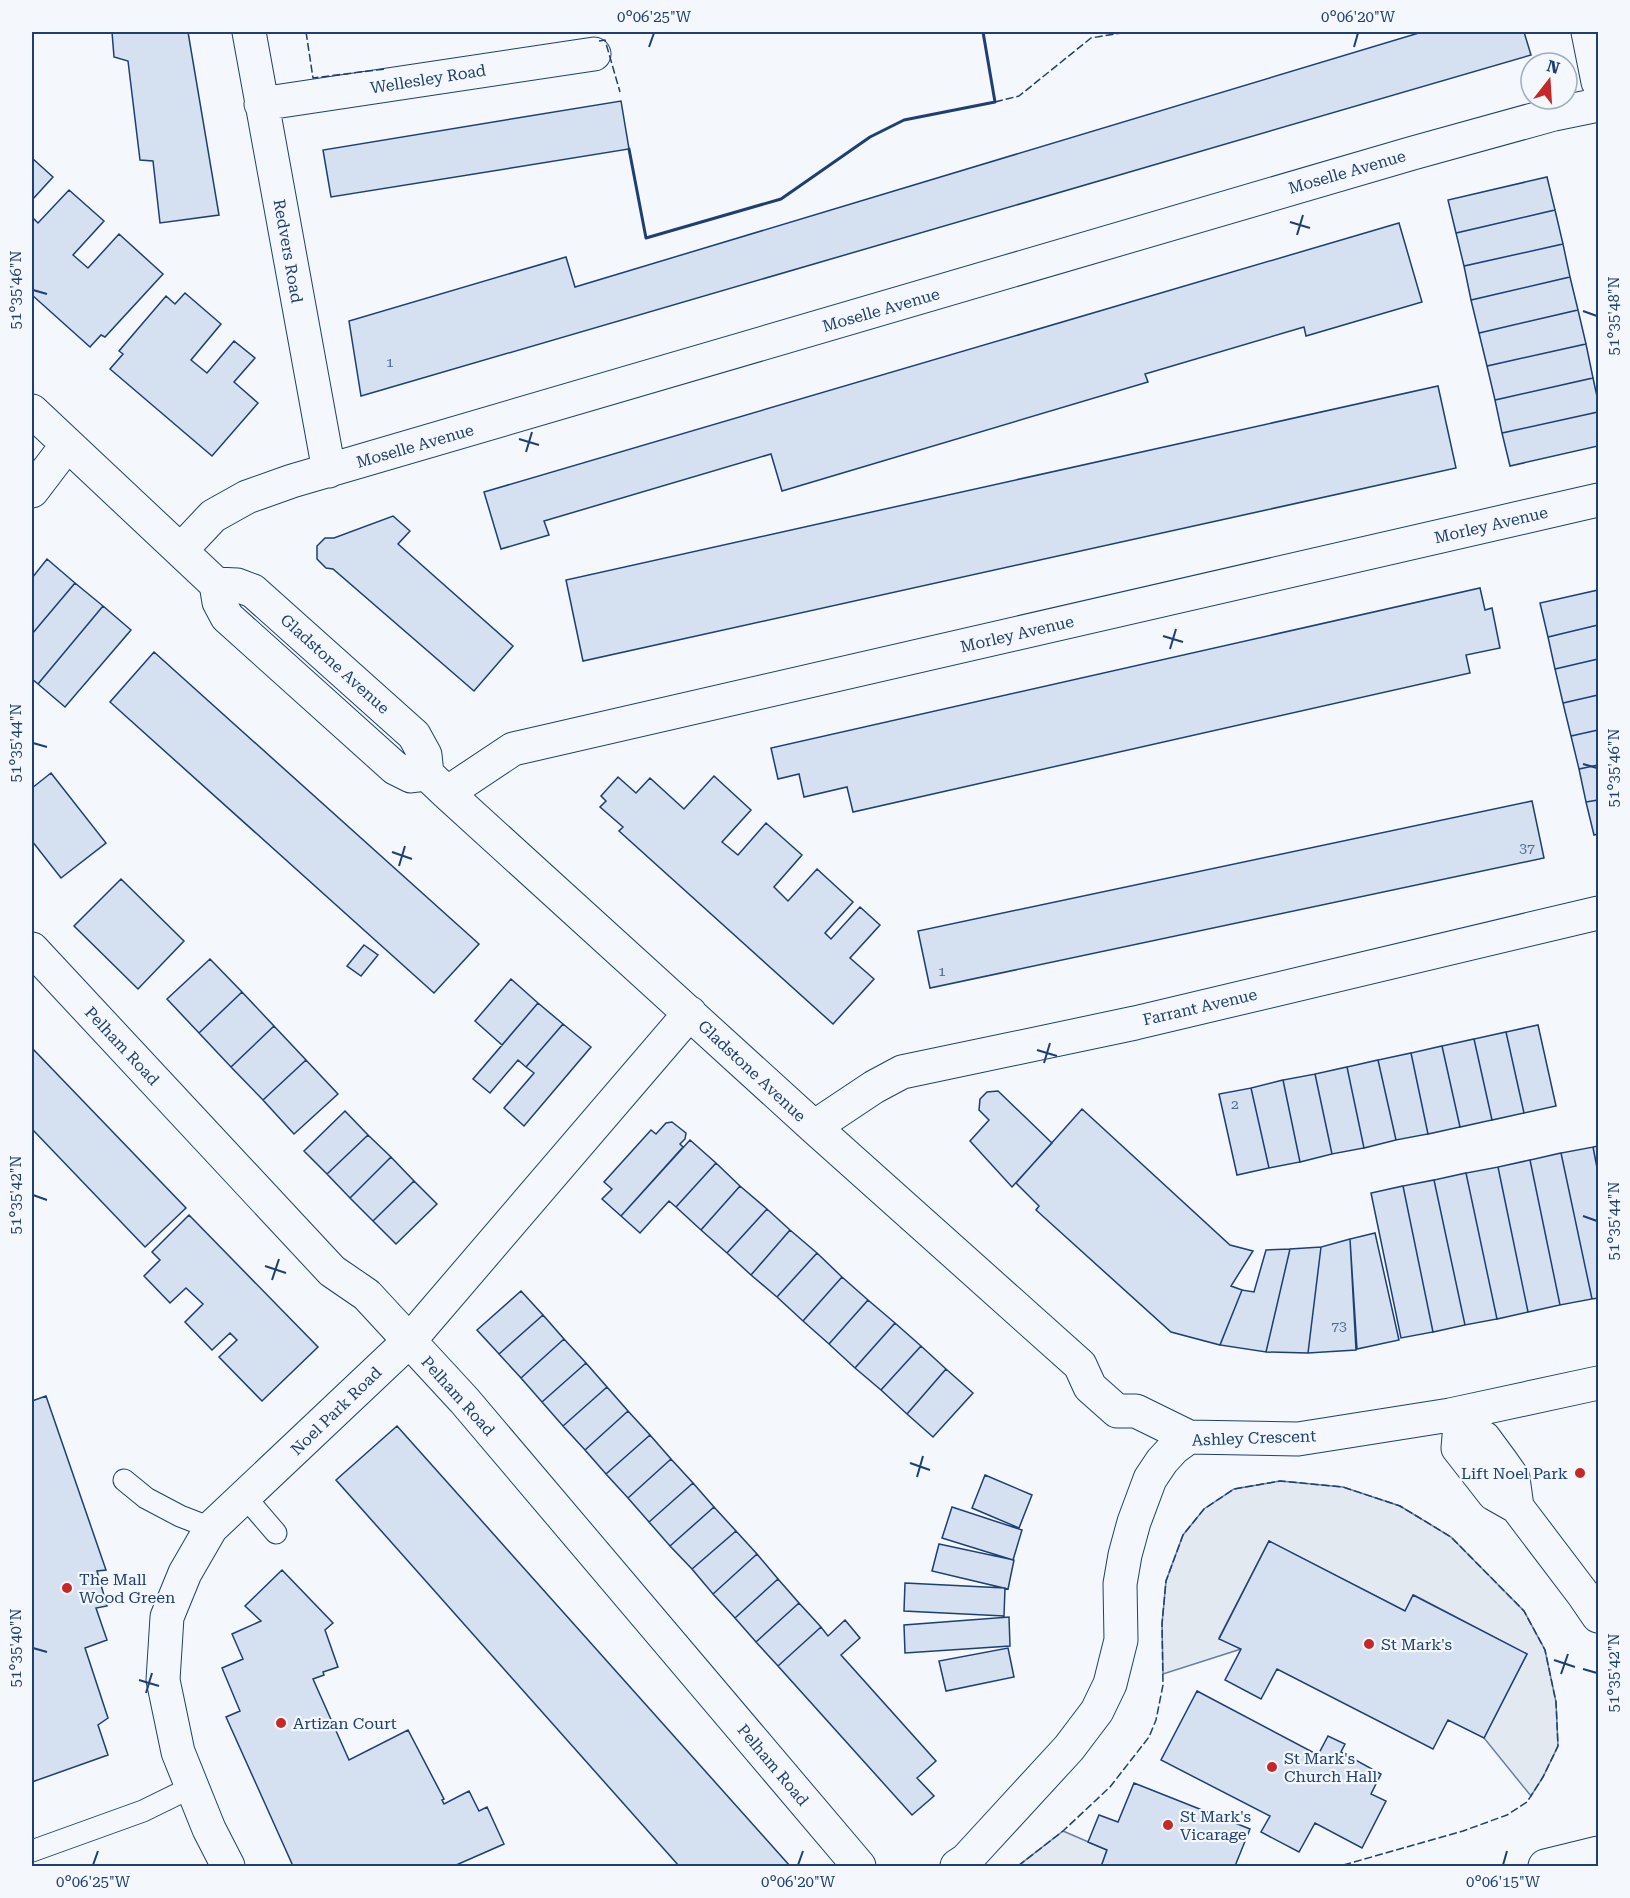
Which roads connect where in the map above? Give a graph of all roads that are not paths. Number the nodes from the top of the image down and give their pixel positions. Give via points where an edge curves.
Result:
1 (249, 32) edge
2 (1588, 32) edge
3 (594, 54) dead end
4 (1599, 82) edge
5 (261, 104) junction
6 (1599, 105) edge
7 (32, 411) edge
8 (67, 445) junction
9 (328, 471) junction
10 (32, 491) edge
11 (1599, 500) edge
12 (181, 550) junction
13 (437, 784) junction
14 (1599, 913) edge
15 (32, 949) edge
16 (690, 1013) junction
17 (814, 1127) junction
18 (409, 1341) junction
19 (1599, 1383) edge
20 (1455, 1420) junction
21 (1189, 1437) junction
22 (124, 1480) dead end
23 (245, 1497) junction
24 (211, 1528) junction
25 (276, 1533) dead end
26 (1599, 1616) edge
27 (192, 1787) junction
28 (32, 1851) edge
29 (1599, 1853) edge
30 (228, 1866) edge
31 (859, 1866) edge
32 (957, 1866) edge
33 (1545, 1866) edge

1 - 5 street, Redvers Road
2 - 4 street
3 - 5 street, Wellesley Road
5 - 9 street, Redvers Road
6 - 9 street, Moselle Avenue via 1413,153
7 - 8 street
8 - 10 street
8 - 12 street
9 - 12 street, Moselle Avenue via 247,497 213,516
11 - 13 street, Morley Avenue via 513,749
12 - 13 street via 216,584 227,617 394,768
13 - 16 street, Gladstone Avenue
14 - 17 street, Farrant Avenue via 1135,1023 902,1072
15 - 18 street, Pelham Road via 332,1271 367,1295
16 - 17 street, Gladstone Avenue
16 - 18 street, Noel Park Road
17 - 21 street, Gladstone Avenue via 1080,1365 1106,1372 1131,1394 1136,1411
18 - 23 street, Noel Park Road
18 - 31 street, Pelham Road via 464,1400
19 - 20 street
20 - 21 street, Ashley Crescent via 1298,1439
20 - 26 street via 1458,1448 1494,1494 1517,1507
21 - 32 street, Ashley Crescent via 1174,1448 1150,1479 1134,1522 1120,1584 1121,1640 1110,1684 1097,1711 1069,1748
22 - 24 lane via 147,1498
23 - 24 street, Noel Park Road
23 - 25 lane
24 - 27 street, Noel Park Road via 185,1573 167,1617 163,1680 178,1752
27 - 28 lane via 143,1811
27 - 30 street, Noel Park Road
29 - 33 street

